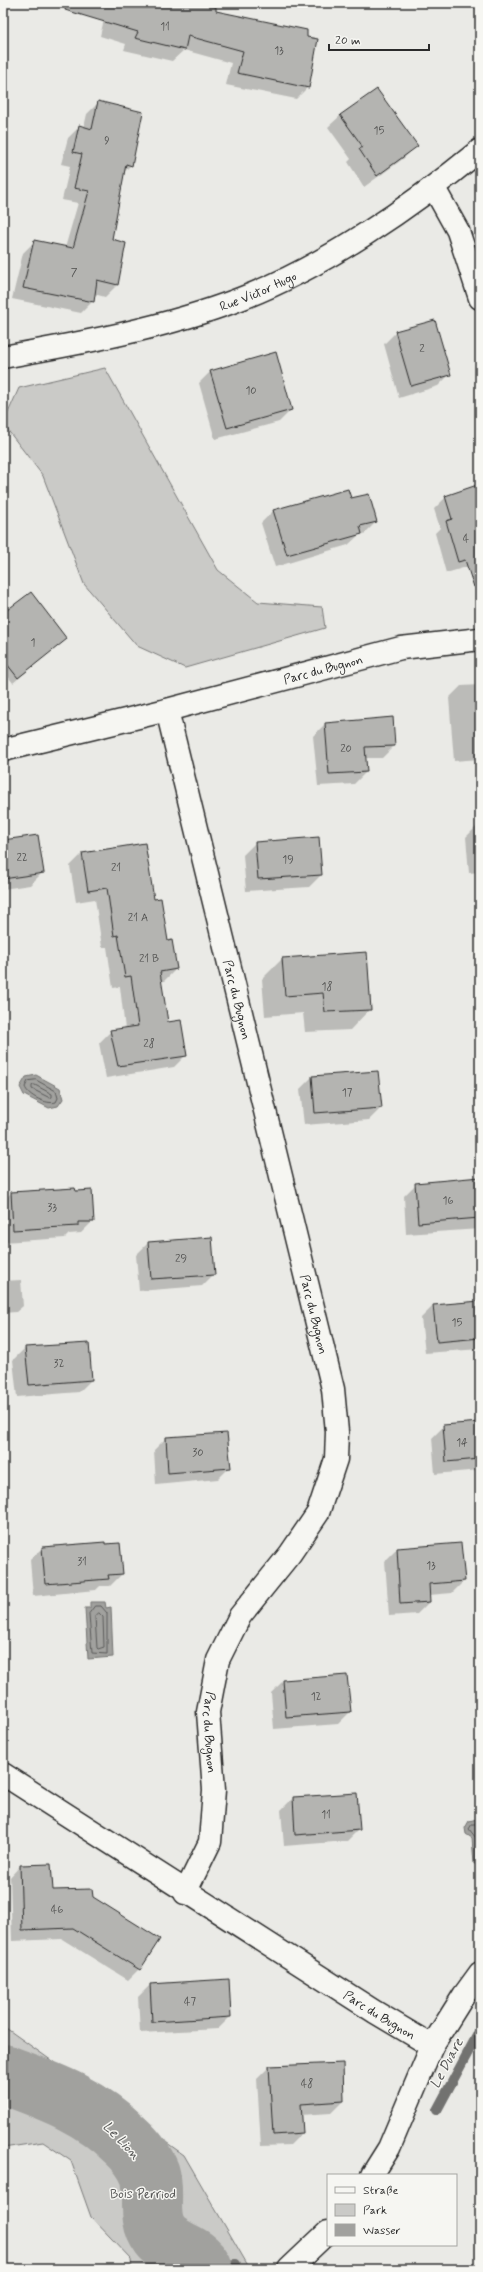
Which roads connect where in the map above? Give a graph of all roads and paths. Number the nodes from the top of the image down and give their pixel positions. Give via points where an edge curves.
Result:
1 (480, 150) edge
2 (434, 188) junction
3 (480, 298) edge
4 (3, 357) edge
5 (480, 639) edge
6 (167, 710) junction
7 (3, 750) edge
8 (3, 1774) edge
9 (185, 1893) junction
10 (480, 1974) edge
11 (432, 2046) junction
12 (373, 2174) edge
13 (327, 2233) edge
14 (289, 2269) edge

1 - 2 street, Rue Victor Hugo
2 - 3 street via 458,231
2 - 4 street, Rue Victor Hugo via 336,251 279,282 240,299 136,330
5 - 6 street, Parc du Bugnon via 401,648
6 - 7 street, Parc du Bugnon
6 - 9 street, Parc du Bugnon via 333,1389 336,1432 336,1459 318,1513 290,1554 240,1616 218,1660 208,1712 214,1790 210,1842
8 - 9 street, Parc du Bugnon
9 - 11 street, Parc du Bugnon
10 - 11 street
11 - 12 street via 389,2148
13 - 14 street

